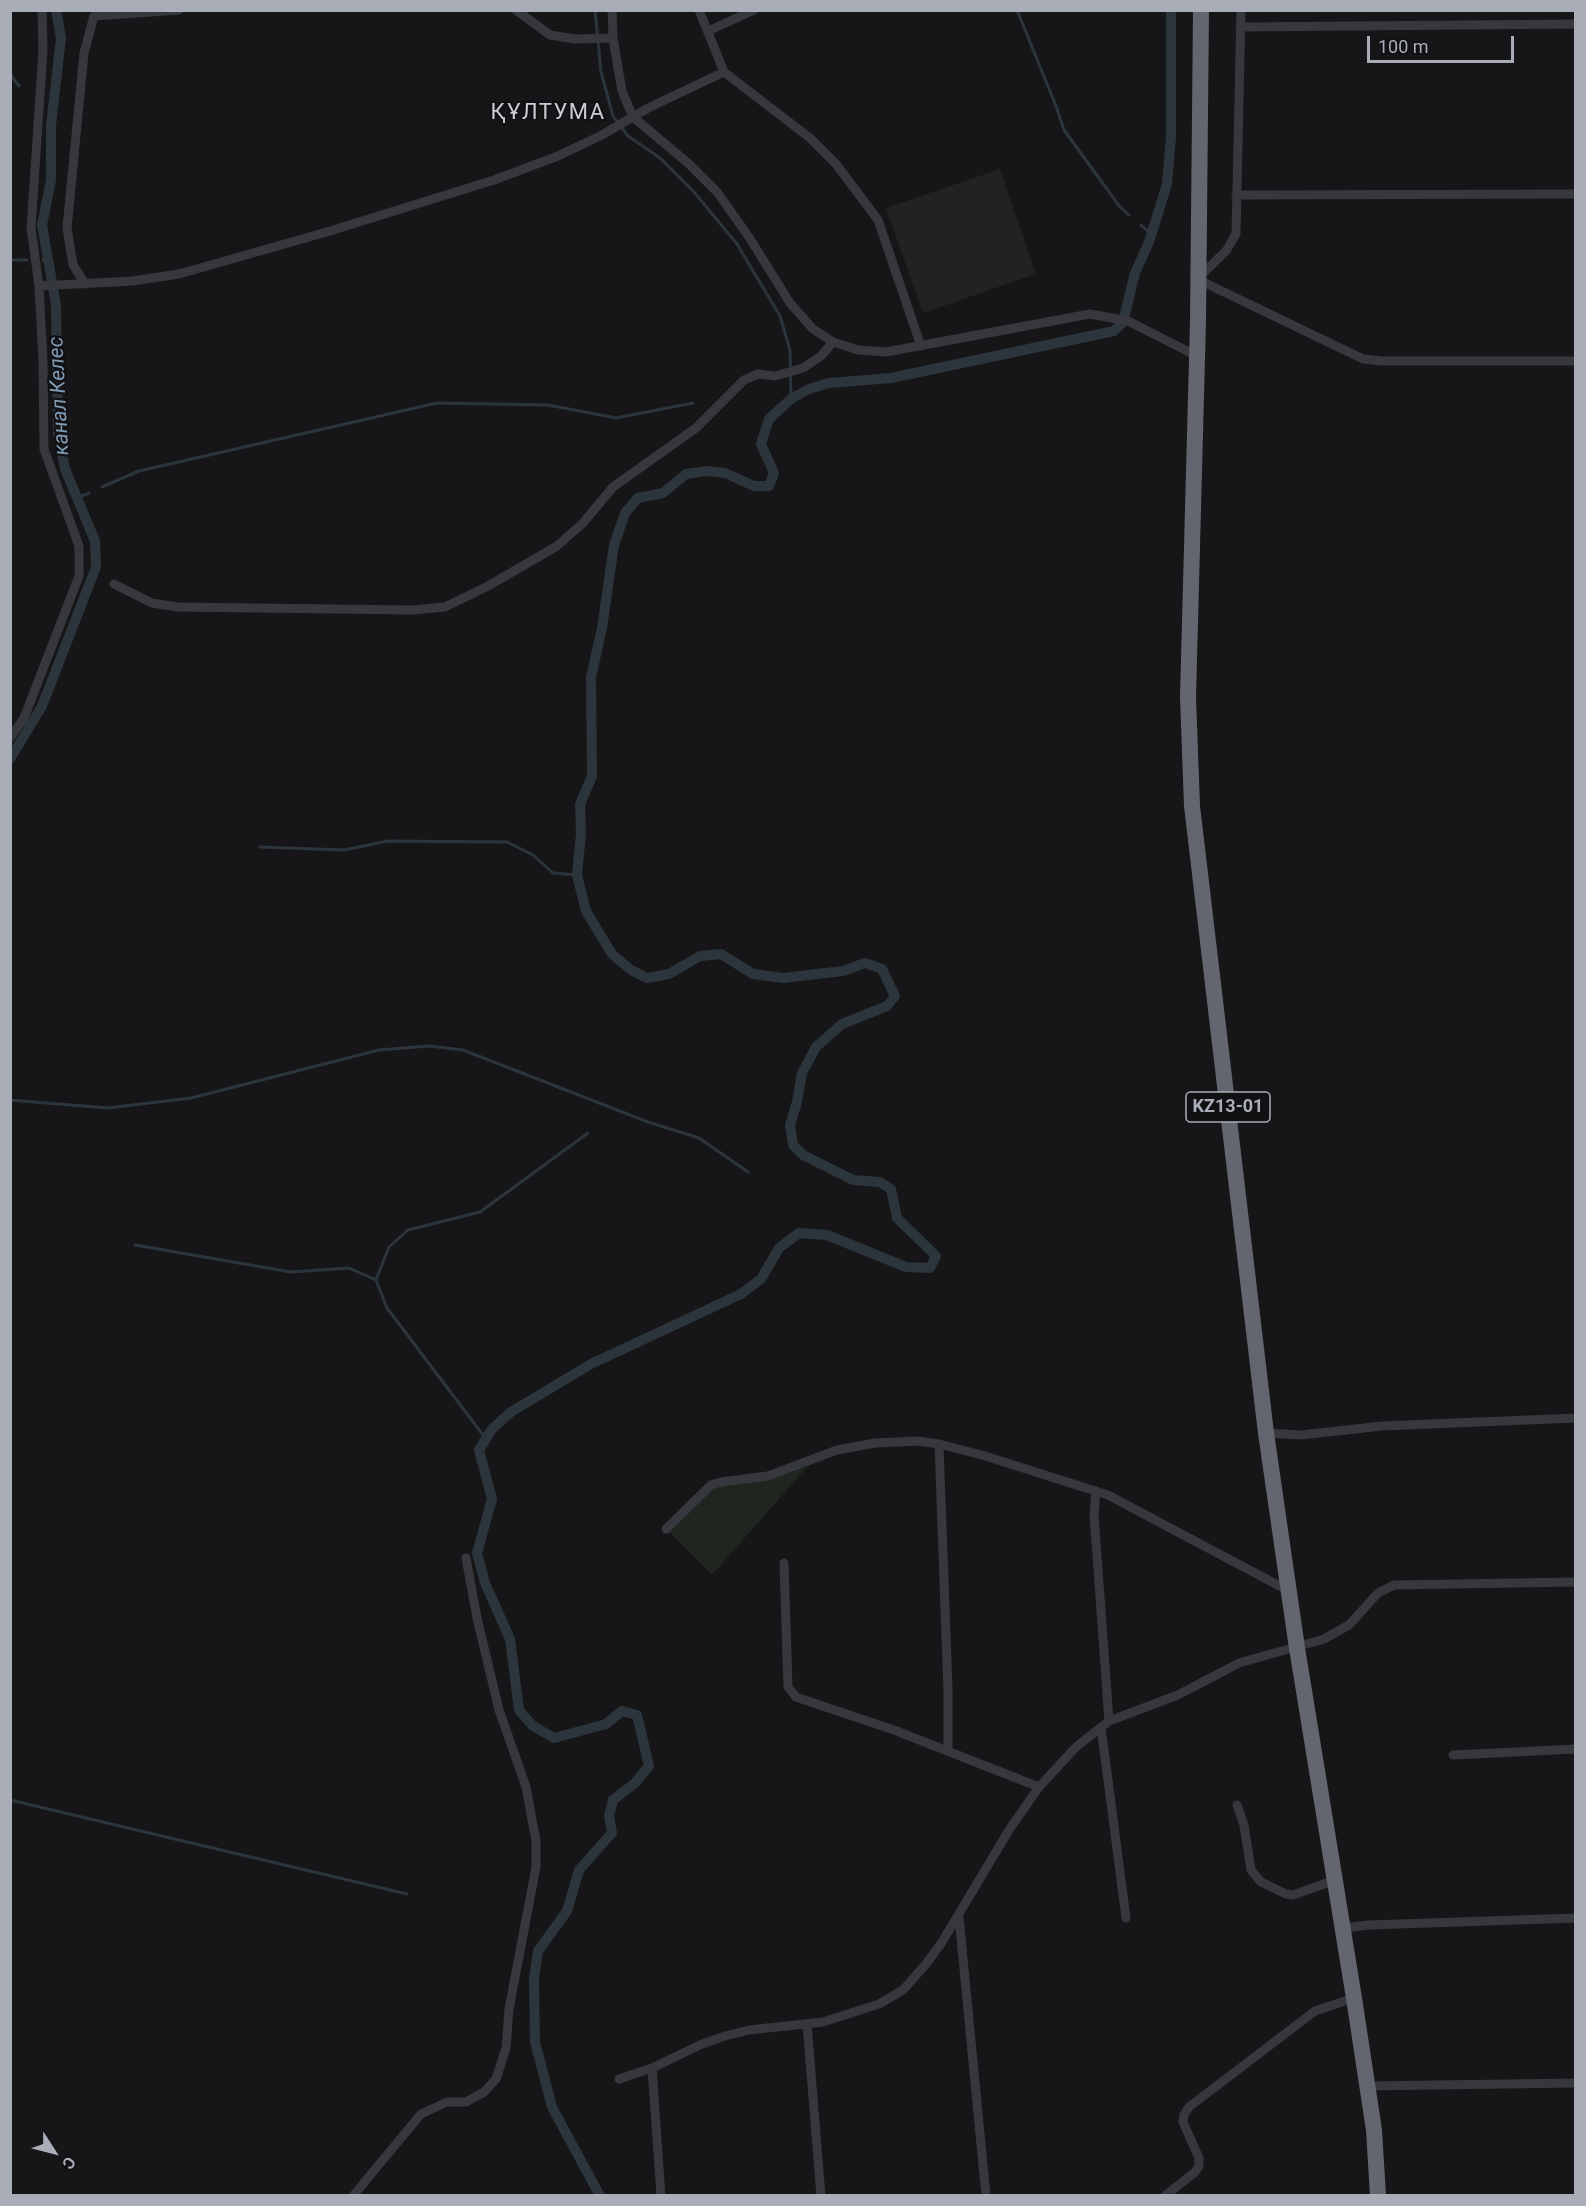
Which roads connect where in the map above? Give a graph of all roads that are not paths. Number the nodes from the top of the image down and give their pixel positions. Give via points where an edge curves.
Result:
1 (42, 10) edge
2 (179, 10) edge
3 (516, 10) edge
4 (612, 10) edge
5 (699, 10) edge
6 (754, 10) edge
7 (1201, 10) edge
8 (1241, 10) edge
9 (1575, 24) edge
10 (1240, 27) junction
11 (708, 31) junction
12 (613, 38) junction
13 (724, 72) junction
14 (633, 117) junction
15 (1575, 194) edge
16 (1236, 195) junction
17 (1197, 279) junction
18 (85, 284) junction
19 (39, 286) junction
20 (833, 342) junction
21 (921, 346) junction
22 (1197, 356) junction
23 (1575, 361) edge
24 (114, 584) dead end
25 (10, 738) edge
26 (1575, 1418) edge
27 (1266, 1433) junction
28 (939, 1444) junction
29 (1096, 1491) junction
30 (666, 1529) dead end
31 (466, 1558) dead end
32 (784, 1563) dead end
33 (1575, 1582) edge
34 (1289, 1592) junction
35 (1297, 1648) junction
36 (1105, 1724) junction
37 (1575, 1749) edge
38 (948, 1751) junction
39 (1453, 1755) dead end
40 (1039, 1787) junction
41 (1237, 1805) dead end
42 (1335, 1880) junction
43 (958, 1917) junction
44 (1126, 1918) dead end
45 (1575, 1918) edge
46 (1343, 1928) junction
47 (1354, 1998) junction
48 (807, 2024) junction
49 (652, 2068) junction
50 (619, 2079) dead end
51 (1575, 2083) edge
52 (1366, 2086) junction
53 (353, 2196) edge
54 (661, 2196) edge
55 (821, 2196) edge
56 (986, 2196) edge
57 (1165, 2196) edge
58 (1378, 2196) edge

1 - 19 street via 44,50 31,228
2 - 18 street via 94,16 84,53 67,228 73,265
3 - 12 street via 550,35
4 - 12 street
5 - 11 street
6 - 11 street
7 - 17 highway, KZ13-01
8 - 10 street
9 - 10 street
10 - 16 street
11 - 13 street
12 - 14 street via 622,91
13 - 14 street
13 - 21 street via 810,138 836,164 878,220
14 - 18 street via 558,156 341,227 179,274
14 - 20 street via 717,192 790,303 813,329
15 - 16 street
16 - 17 street via 1236,234 1226,251
17 - 22 highway, KZ13-01
17 - 23 street via 1363,359
18 - 19 street
19 - 25 street via 44,449 79,546 79,576 24,718
20 - 21 street via 858,350 886,352
20 - 24 street via 803,368 774,376 758,374 744,380 696,428 613,487 583,523 557,546 445,607 178,607 152,603
21 - 22 street via 1090,314 1128,321
22 - 27 highway, KZ13-01 via 1188,686 1191,784
26 - 27 street via 1382,1426 1301,1435
27 - 34 highway, KZ13-01
28 - 29 street
28 - 30 street via 892,1442 855,1446 768,1476 711,1485
28 - 38 street
29 - 34 street
29 - 36 street
31 - 53 street via 499,1710 526,1787 536,1841 536,1867 508,2009 506,2048 496,2079 484,2092 466,2102 447,2102 421,2114
32 - 38 street via 788,1687 792,1692 802,1700
33 - 35 street via 1394,1585 1378,1593 1349,1625
34 - 35 highway, KZ13-01
35 - 36 street via 1239,1663 1178,1695
35 - 42 highway, KZ13-01
36 - 40 street via 1076,1747
36 - 44 street
37 - 39 street
38 - 40 street
40 - 43 street via 1003,1839
41 - 42 street via 1251,1869 1262,1882 1293,1894
42 - 46 highway, KZ13-01
43 - 48 street via 903,1990 879,2004
43 - 56 street
45 - 46 street
46 - 47 highway, KZ13-01
47 - 52 highway, KZ13-01
47 - 57 street via 1314,2012 1189,2107 1183,2122 1199,2163 1195,2172
48 - 49 street via 725,2036
48 - 55 street
49 - 50 street
49 - 54 street
51 - 52 street
52 - 58 highway, KZ13-01 via 1374,2130

